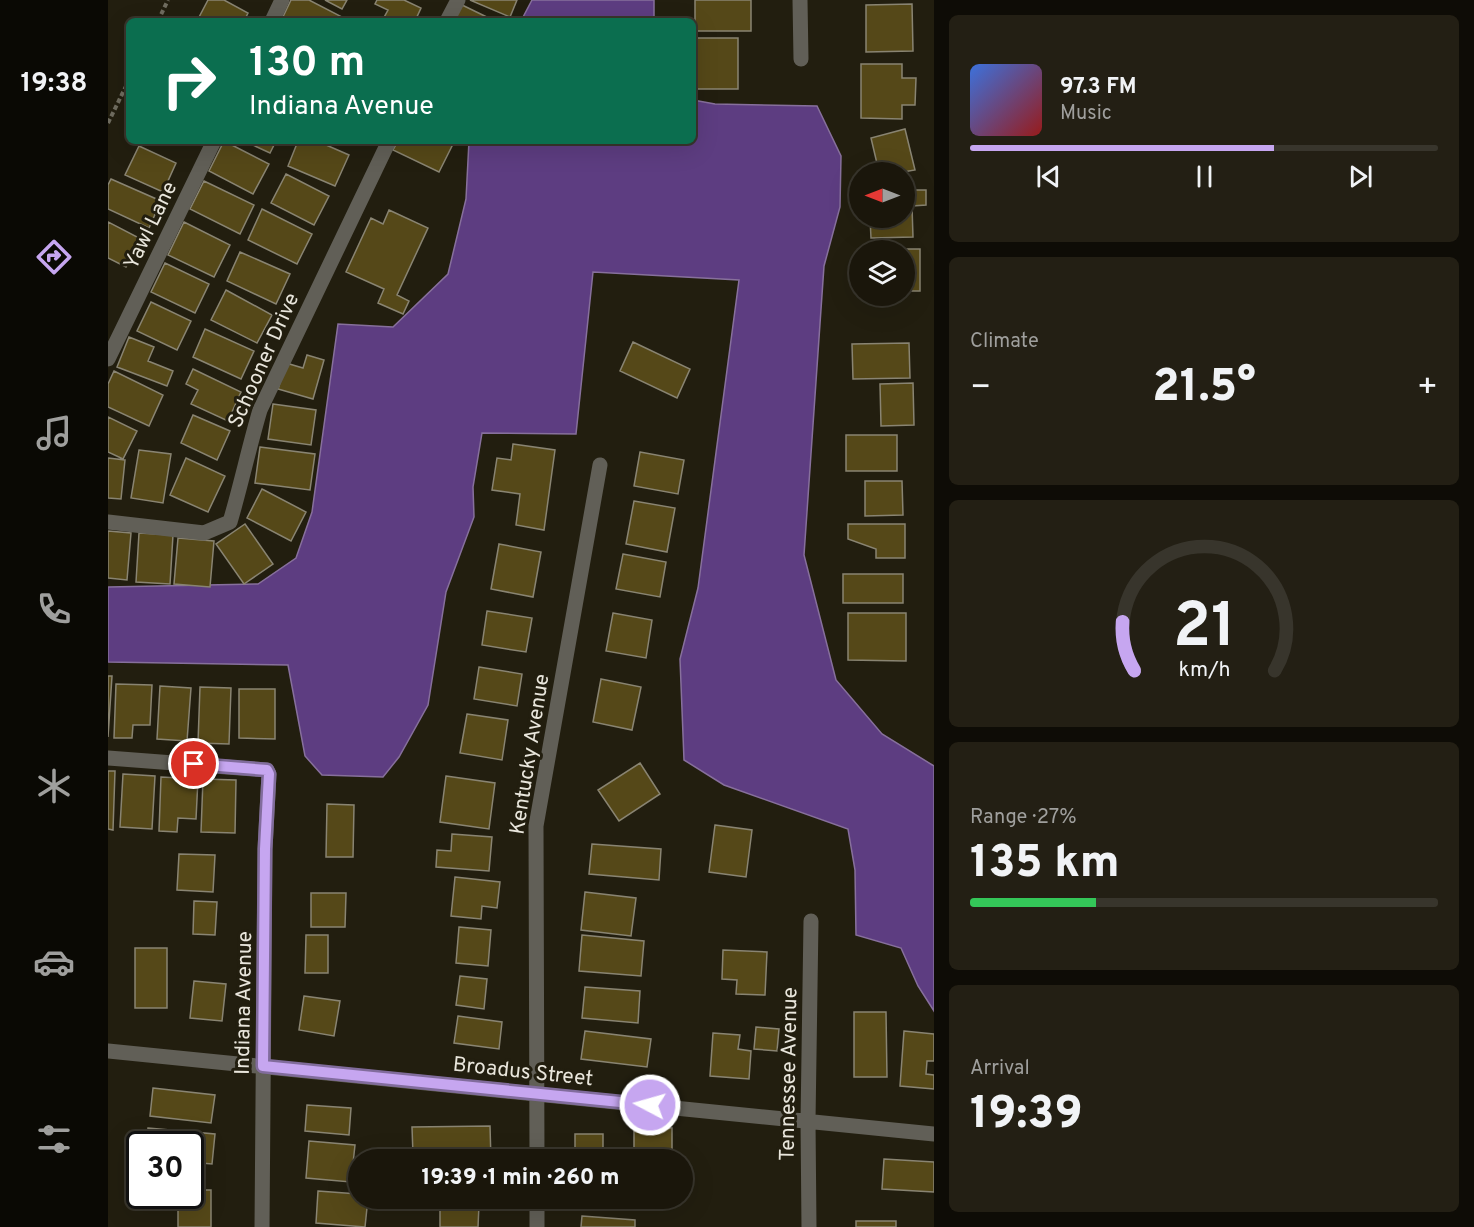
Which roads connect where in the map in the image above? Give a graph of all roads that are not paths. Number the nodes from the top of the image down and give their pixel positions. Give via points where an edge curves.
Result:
1 (282, 0) edge
2 (458, 0) edge
3 (800, 0) edge
4 (273, 18) edge
5 (449, 18) edge
6 (801, 59) dead end
7 (213, 144) edge
8 (388, 144) edge
9 (108, 359) edge
10 (600, 465) dead end
11 (108, 522) edge
12 (108, 758) edge
13 (811, 921) dead end
14 (108, 1051) edge
15 (263, 1066) junction
16 (537, 1094) junction
17 (808, 1121) junction
18 (934, 1134) edge
19 (537, 1149) edge
20 (537, 1209) edge
21 (262, 1227) edge
22 (537, 1227) edge
23 (809, 1227) edge

1 - 4 street
2 - 5 street
3 - 6 street
7 - 9 street, Yawl Lane
8 - 11 street, Schooner Drive via 260,410 230,522 204,533
10 - 16 street, Kentucky Avenue via 536,826
12 - 15 street, Indiana Avenue via 267,770 270,780 265,849
13 - 17 street, Tennessee Avenue
14 - 15 street, Broadus Street
15 - 16 street, Broadus Street
15 - 21 street, Indiana Avenue
16 - 17 street, Broadus Street
16 - 19 street, Kentucky Avenue
17 - 18 street, Broadus Street
17 - 23 street, Tennessee Avenue
20 - 22 street

